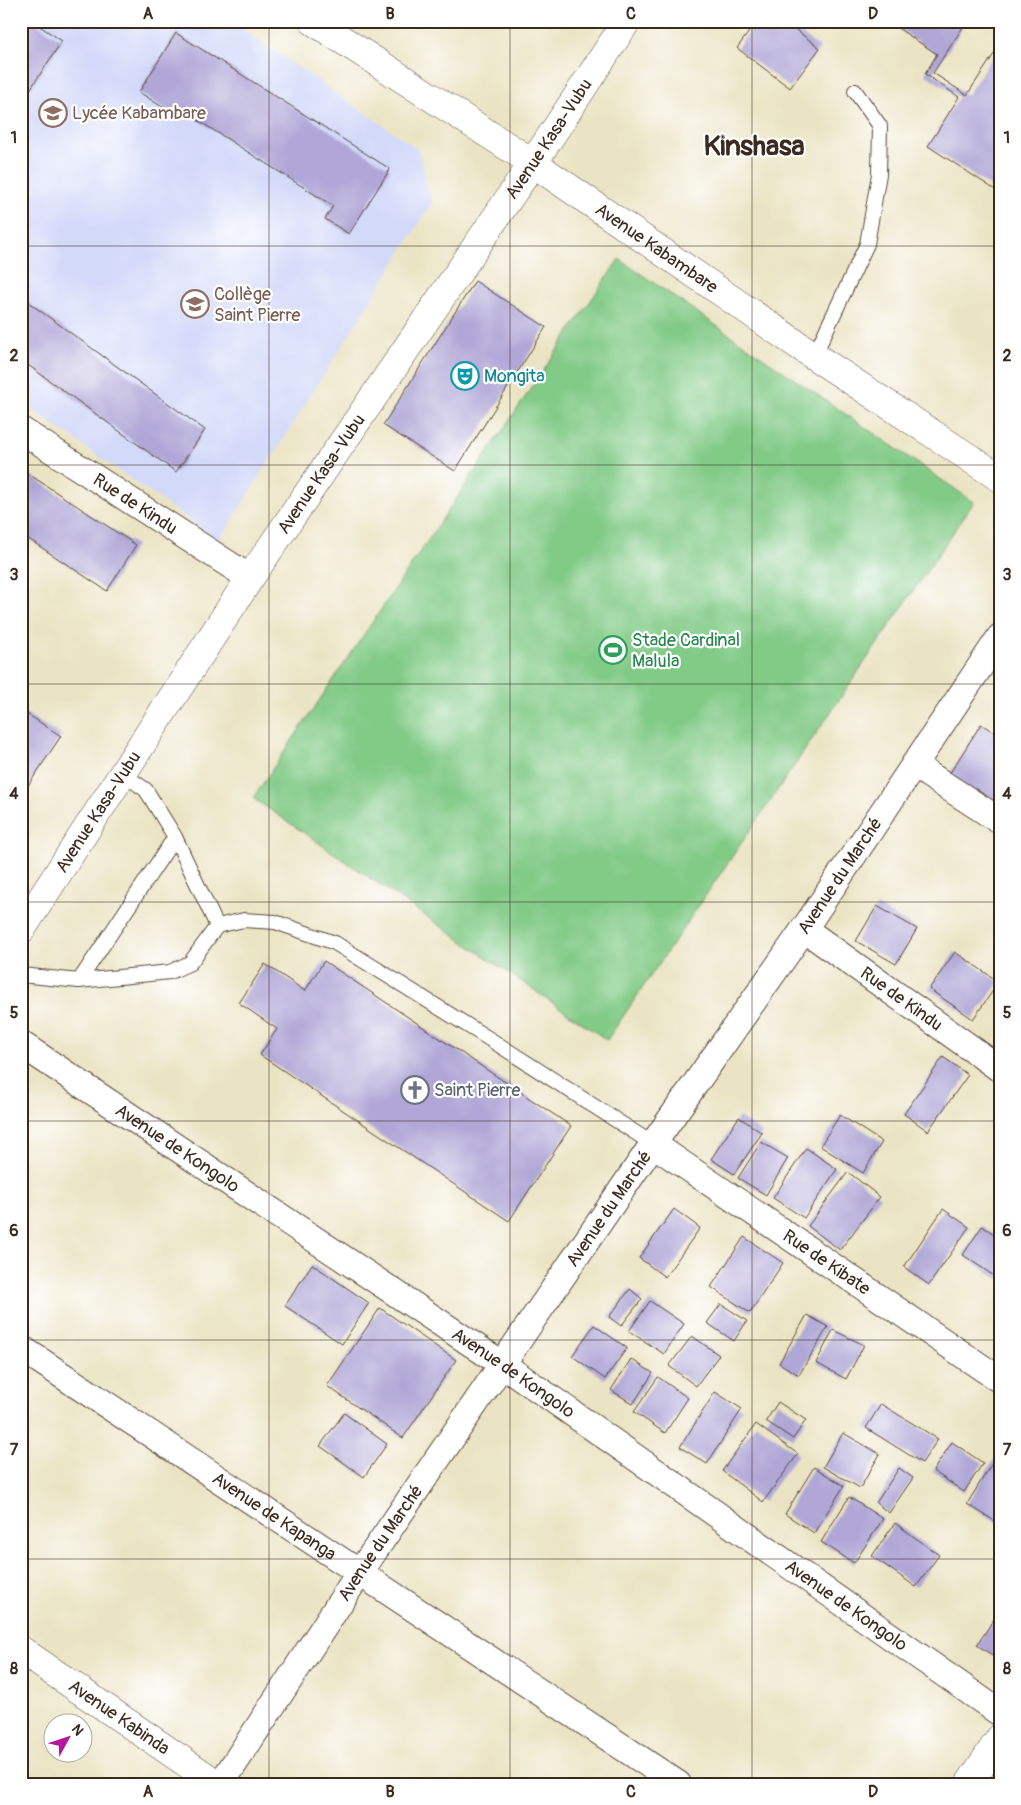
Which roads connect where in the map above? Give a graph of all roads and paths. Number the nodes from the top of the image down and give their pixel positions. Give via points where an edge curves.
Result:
1 (313, 21) edge
2 (627, 21) edge
3 (854, 91) dead end
4 (533, 163) junction
5 (814, 356) junction
6 (21, 430) edge
7 (1000, 478) edge
8 (250, 578) junction
9 (1000, 637) edge
10 (914, 765) junction
11 (123, 774) junction
12 (1000, 822) edge
13 (175, 837) junction
14 (216, 926) junction
15 (804, 929) junction
16 (21, 930) edge
17 (21, 975) edge
18 (79, 981) junction
19 (21, 1044) edge
20 (1000, 1069) edge
21 (653, 1144) junction
22 (21, 1348) edge
23 (502, 1364) junction
24 (1000, 1380) edge
25 (360, 1572) junction
26 (21, 1650) edge
27 (1000, 1713) edge
28 (1000, 1738) edge
29 (217, 1784) edge
30 (221, 1784) edge
31 (678, 1784) edge
32 (969, 1784) edge

1 - 4 main road, Avenue Kabambare
2 - 4 main road, Avenue Kasa-Vubu
3 - 5 lane via 880,126 879,174 867,244
4 - 5 main road, Avenue Kabambare
4 - 8 main road, Avenue Kasa-Vubu
5 - 7 main road, Avenue Kabambare
6 - 8 street, Rue de Kindu
8 - 11 main road, Avenue Kasa-Vubu
9 - 10 street, Avenue du Marché
10 - 12 street
10 - 15 street, Avenue du Marché
11 - 13 lane via 146,790
11 - 16 main road, Avenue Kasa-Vubu
13 - 14 lane
13 - 18 lane
14 - 18 lane via 190,963 170,972
14 - 21 lane via 244,920 275,922 335,943
15 - 20 street, Rue de Kindu
15 - 21 street, Avenue du Marché
17 - 18 lane
19 - 23 street, Avenue de Kongolo
21 - 23 street, Avenue du Marché
21 - 24 street, Rue de Kibate
22 - 25 street, Avenue de Kapanga
23 - 25 street, Avenue du Marché
23 - 27 street, Avenue de Kongolo
25 - 30 street, Avenue du Marché
25 - 31 street, Avenue de Kapanga
26 - 29 main road, Avenue Kabinda
28 - 32 main road

